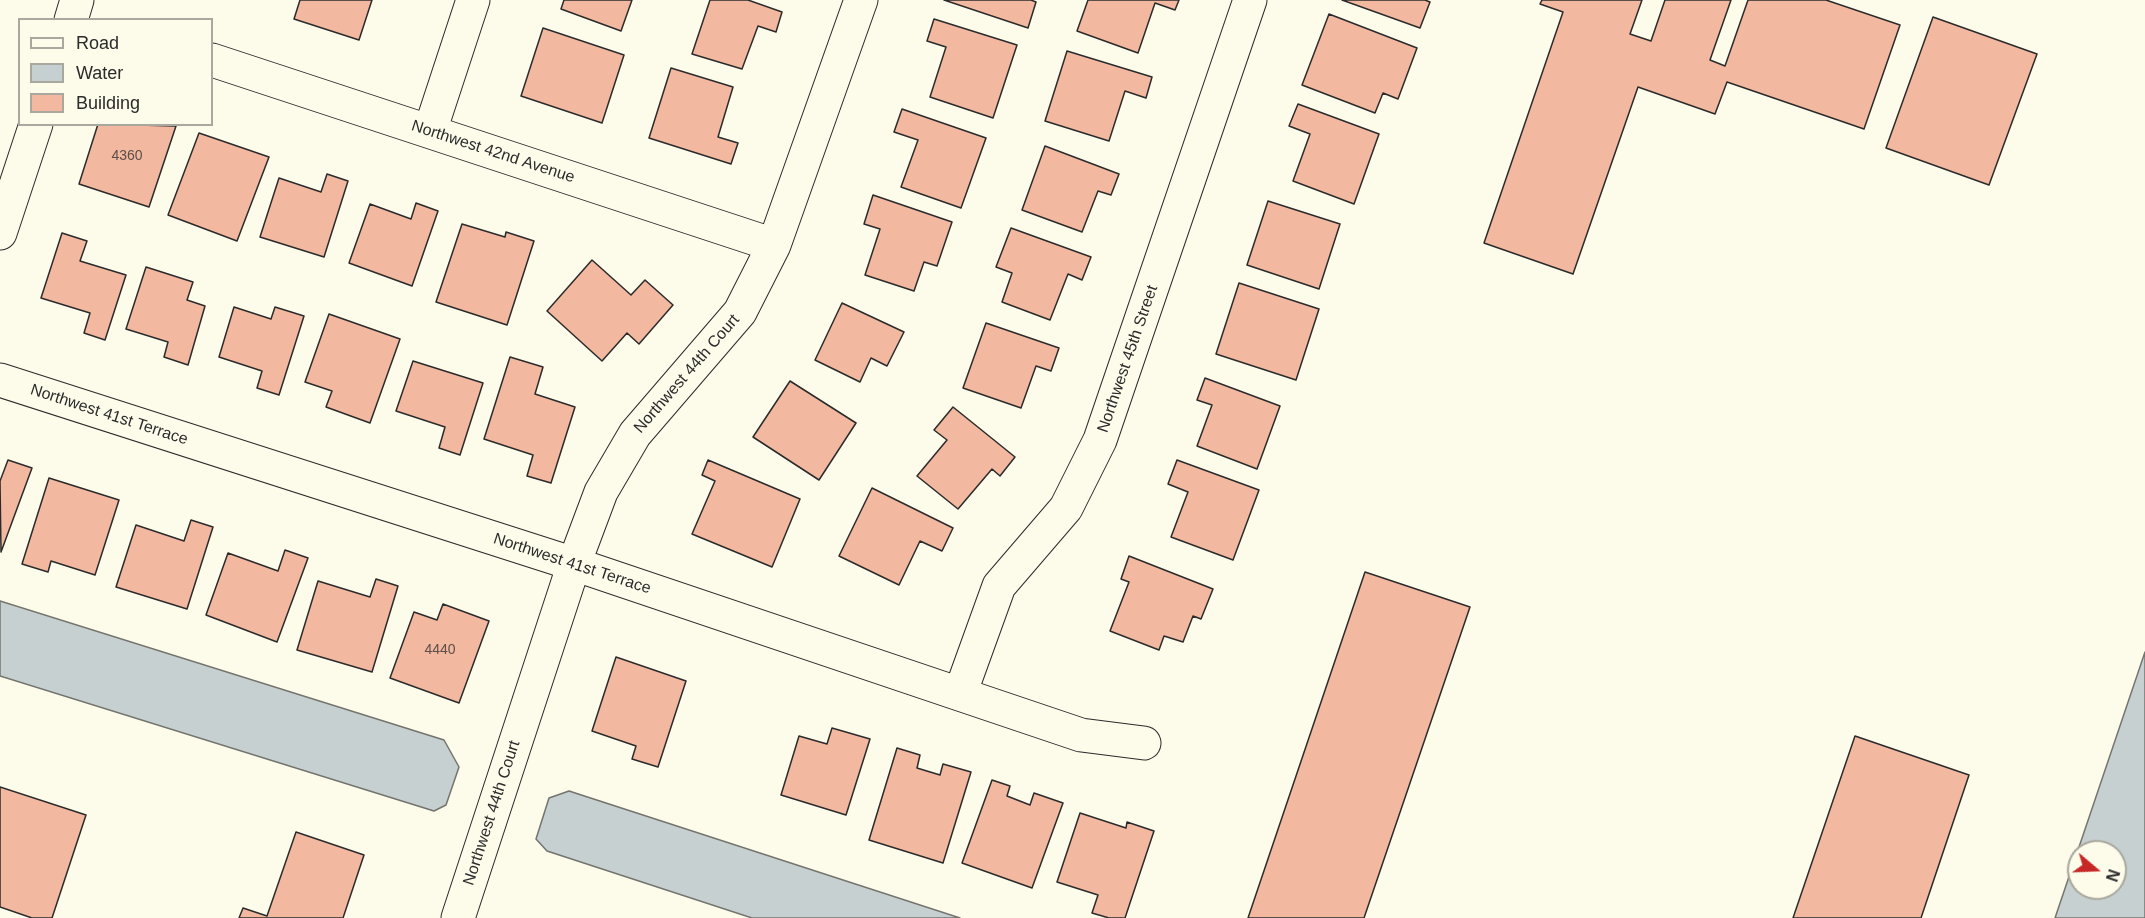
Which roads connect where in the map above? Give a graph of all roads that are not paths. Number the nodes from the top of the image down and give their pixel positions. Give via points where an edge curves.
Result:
1 (474, 0) edge
2 (861, 0) edge
3 (1250, 0) edge
4 (213, 60) edge
5 (35, 126) edge
6 (430, 131) junction
7 (0, 233) edge
8 (774, 245) junction
9 (0, 380) edge
10 (574, 564) junction
11 (960, 694) junction
12 (1144, 743) dead end
13 (458, 918) edge

1 - 6 street
2 - 8 street, Northwest 44th Court
3 - 11 street, Northwest 45th Street via 1100,440 1066,508 999,586
4 - 6 street, Northwest 42nd Avenue
5 - 7 street
6 - 8 street, Northwest 42nd Avenue
8 - 10 street, Northwest 44th Court via 740,312 634,434 601,492
9 - 10 street, Northwest 41st Terrace
10 - 11 street, Northwest 41st Terrace
10 - 13 street, Northwest 44th Court
11 - 12 street, Northwest 41st Terrace via 1081,735

